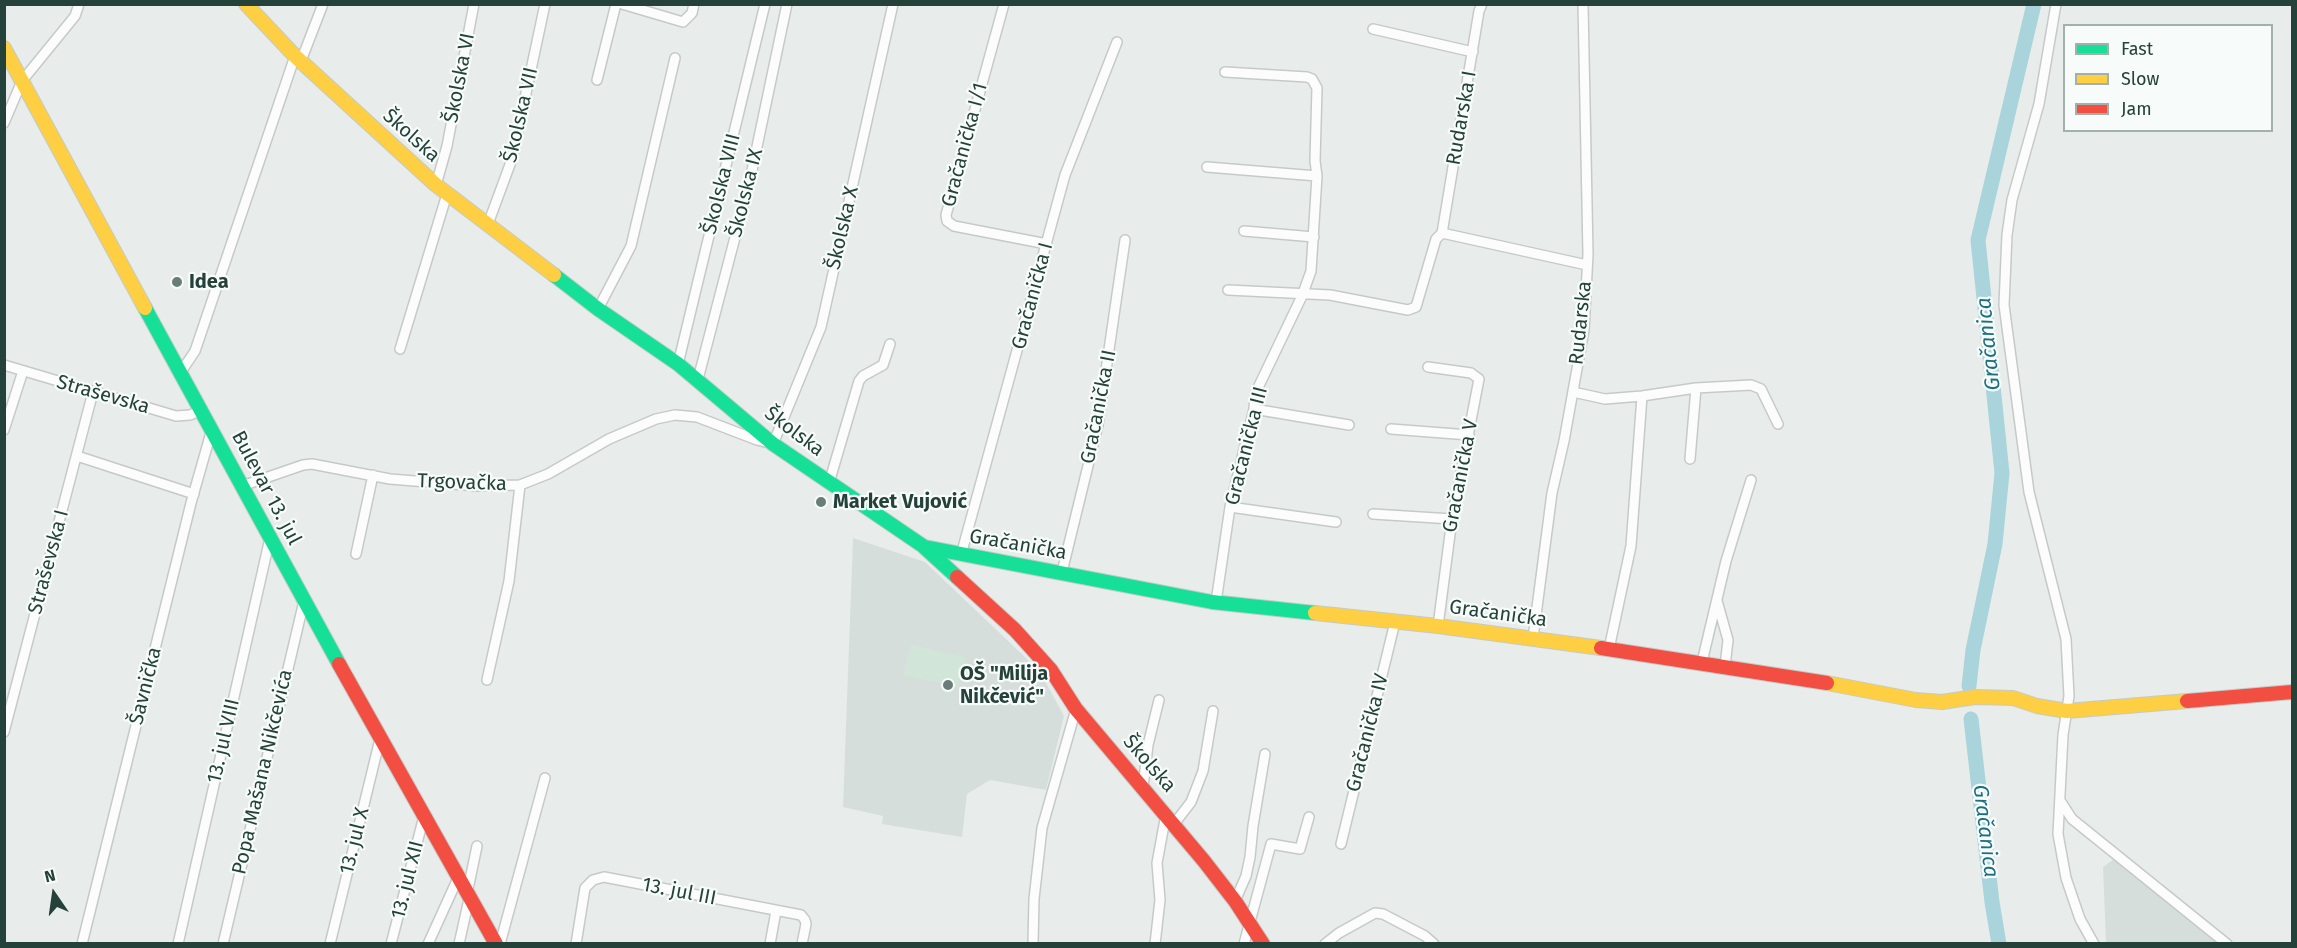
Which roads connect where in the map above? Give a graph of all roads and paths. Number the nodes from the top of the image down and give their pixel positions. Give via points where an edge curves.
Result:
1 (79, 4) edge
2 (246, 4) edge
3 (323, 4) edge
4 (474, 4) edge
5 (545, 4) edge
6 (694, 4) edge
7 (765, 4) edge
8 (787, 4) edge
9 (893, 4) edge
10 (1004, 4) edge
11 (1482, 4) edge
12 (2056, 4) edge
13 (622, 5) edge
14 (1581, 5) edge
15 (258, 10) edge
16 (1373, 29) dead end
17 (1117, 42) dead end
18 (4, 48) edge
19 (1473, 52) junction
20 (675, 58) dead end
21 (298, 59) junction
22 (1225, 72) dead end
23 (597, 80) dead end
24 (22, 81) junction
25 (4, 123) edge
26 (1208, 167) dead end
27 (1317, 176) junction
28 (436, 185) junction
29 (447, 194) junction
30 (488, 224) junction
31 (1244, 231) dead end
32 (1442, 233) junction
33 (1314, 237) junction
34 (1125, 240) dead end
35 (1047, 244) junction
36 (1587, 266) junction
37 (1228, 290) dead end
38 (1303, 295) junction
39 (598, 309) junction
40 (890, 344) dead end
41 (400, 350) dead end
42 (678, 364) junction
43 (4, 365) edge
44 (1428, 367) dead end
45 (23, 371) junction
46 (181, 372) junction
47 (698, 379) junction
48 (1696, 388) junction
49 (93, 392) junction
50 (1573, 392) junction
51 (1642, 396) junction
52 (1254, 409) junction
53 (202, 410) junction
54 (1778, 424) dead end
55 (1349, 425) dead end
56 (212, 429) junction
57 (1391, 429) dead end
58 (4, 430) edge
59 (1469, 435) junction
60 (773, 444) junction
61 (76, 456) junction
62 (1690, 459) dead end
63 (373, 475) junction
64 (1751, 480) dead end
65 (829, 483) junction
66 (520, 485) junction
67 (243, 486) junction
68 (194, 494) junction
69 (1230, 507) junction
70 (1373, 514) dead end
71 (1452, 519) junction
72 (1336, 522) dead end
73 (270, 538) junction
74 (923, 546) junction
75 (356, 554) dead end
76 (961, 555) junction
77 (1062, 572) junction
78 (1717, 599) junction
79 (304, 601) junction
80 (1216, 602) junction
81 (1395, 622) junction
82 (1438, 626) junction
83 (1533, 638) junction
84 (1609, 649) junction
85 (1702, 662) junction
86 (1725, 666) junction
87 (488, 680) dead end
88 (2292, 692) edge
89 (1159, 700) dead end
90 (1076, 709) junction
91 (1213, 711) dead end
92 (2067, 711) junction
93 (4, 732) edge
94 (380, 739) junction
95 (1265, 754) dead end
96 (545, 778) dead end
97 (1143, 787) junction
98 (2061, 801) junction
99 (424, 816) junction
100 (1310, 817) dead end
101 (1170, 819) junction
102 (1341, 844) dead end
103 (477, 846) dead end
104 (458, 878) junction
105 (468, 896) junction
106 (1235, 901) junction
107 (776, 911) junction
108 (1248, 922) junction
109 (496, 943) edge
110 (82, 944) edge
111 (178, 944) edge
112 (223, 944) edge
113 (330, 944) edge
114 (391, 944) edge
115 (428, 944) edge
116 (459, 944) edge
117 (576, 944) edge
118 (770, 944) edge
119 (802, 944) edge
120 (1033, 944) edge
121 (1155, 944) edge
122 (1244, 944) edge
123 (1263, 944) edge
124 (1324, 944) edge
125 (1434, 944) edge
126 (2094, 944) edge
127 (2227, 944) edge

1 - 24 street via 75,16
2 - 15 street, Školska
3 - 21 street
4 - 28 street, Školska VI
5 - 30 street, Školska VII via 512,159
6 - 13 street via 683,22
7 - 42 street, Školska VIII
8 - 47 street, Školska IX via 750,180
9 - 60 street, Školska X via 821,327
10 - 35 street, Gračanička I/1 via 946,215 954,226
11 - 19 street, Rudarska I
12 - 92 street via 2039,104 2013,200 2004,305 2029,492 2066,639
13 - 23 street
14 - 36 street, Rudarska
15 - 21 street, Školska
16 - 19 street
17 - 35 street, Gračanička I via 1065,175
18 - 24 street, Bulevar 13. jul
19 - 32 street, Rudarska I
20 - 39 street via 631,246
21 - 28 street, Školska
21 - 46 street via 195,351
22 - 27 street, Gračanička III via 1307,77 1316,83
24 - 25 street
24 - 46 street, Bulevar 13. jul
26 - 27 street
27 - 33 street, Gračanička III
28 - 29 street, Školska
29 - 30 street, Školska
29 - 41 street
30 - 39 street, Školska
31 - 33 street
32 - 36 street
32 - 38 street, Rudarska I via 1436,238 1416,307 1392,308 1330,294
33 - 38 street, Gračanička III via 1311,271
34 - 77 street, Gračanička II via 1098,425
35 - 76 street, Gračanička I
36 - 50 street, Rudarska via 1584,330
37 - 38 street
38 - 52 street, Gračanička III via 1255,394
39 - 42 street, Školska
40 - 65 street via 884,365 858,381
42 - 47 street, Školska
43 - 45 street, Straševska
44 - 59 street, Gračanička V via 1478,376
45 - 49 street, Straševska
45 - 58 street
46 - 53 street, Bulevar 13. jul
47 - 60 street, Školska
48 - 51 street
48 - 54 street via 1751,385 1761,390
48 - 62 street
49 - 53 street, Straševska via 176,416
49 - 61 street, Straševska I
50 - 51 street via 1605,399
50 - 83 street, Rudarska via 1552,493
51 - 84 street via 1630,546
52 - 55 street
52 - 69 street, Gračanička III
53 - 56 street, Bulevar 13. jul
56 - 67 street, Bulevar 13. jul
56 - 68 street, Šavnička
57 - 59 street
59 - 71 street, Gračanička V
60 - 65 street, Školska
60 - 66 street, Trgovačka via 697,417 675,416 609,438 548,474
61 - 68 street
61 - 93 street, Straševska I
63 - 66 street, Trgovačka via 477,486
63 - 67 street, Trgovačka via 312,464
63 - 75 street
64 - 78 street
65 - 74 street, Školska
66 - 87 street via 509,581
67 - 73 street, Bulevar 13. jul
68 - 110 street, Šavnička
69 - 72 street
69 - 80 street, Gračanička III
70 - 71 street
71 - 82 street, Gračanička V
73 - 79 street, Bulevar 13. jul
73 - 111 street, 13. jul VIII
74 - 76 street, Gračanička
74 - 90 street, Školska via 1015,630 1051,670
76 - 77 street, Gračanička
77 - 80 street, Gračanička
78 - 85 street
78 - 86 street via 1728,640
79 - 94 street, Bulevar 13. jul
79 - 112 street, Popa Mašana Nikčevića
80 - 81 street, Gračanička
81 - 82 street, Gračanička
81 - 102 street, Gračanička IV
82 - 83 street, Gračanička
83 - 84 street, Gračanička
84 - 85 street, Gračanička
85 - 86 street, Gračanička
86 - 92 street, Gračanička via 1916,700 2013,698
88 - 92 street, Gračanička
89 - 97 street
90 - 97 street, Školska
90 - 120 street via 1042,828
91 - 101 street via 1203,771 1191,802
92 - 98 street
94 - 99 street, Bulevar 13. jul
94 - 113 street, 13. jul X
95 - 106 street via 1250,857
96 - 109 street
97 - 101 street, Školska
98 - 126 street via 2058,834 2066,878 2080,919
98 - 127 street via 2072,819
99 - 104 street, Bulevar 13. jul
99 - 114 street, 13. jul XII
100 - 108 street via 1300,849 1271,844
101 - 106 street, Školska
101 - 121 street via 1157,863 1160,900
103 - 105 street
104 - 105 street, Bulevar 13. jul
104 - 115 street
105 - 109 street, Bulevar 13. jul
105 - 116 street
106 - 108 street, Školska
107 - 117 street, 13. jul III via 604,877 585,888
107 - 118 street
107 - 119 street, 13. jul III via 804,917
108 - 122 street
108 - 123 street, Školska
124 - 125 street via 1375,913

